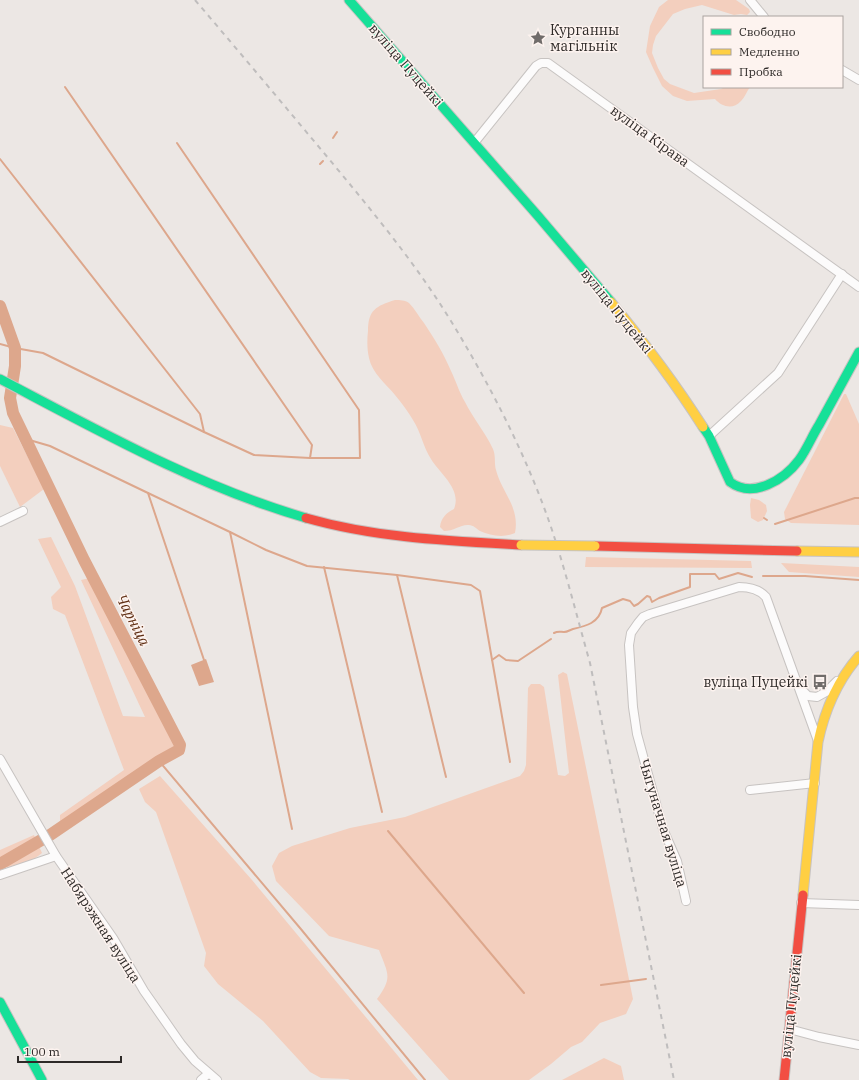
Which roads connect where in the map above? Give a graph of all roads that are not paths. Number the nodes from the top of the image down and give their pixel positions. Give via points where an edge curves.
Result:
1 (349, 0) edge
2 (753, 2) edge
3 (763, 16) edge
4 (843, 71) edge
5 (859, 80) edge
6 (474, 142) junction
7 (842, 274) junction
8 (859, 288) edge
9 (859, 352) edge
10 (0, 379) edge
11 (709, 436) junction
12 (23, 511) dead end
13 (0, 522) edge
14 (859, 552) edge
15 (859, 656) edge
16 (840, 678) junction
17 (799, 688) junction
18 (818, 742) junction
19 (0, 759) edge
20 (815, 783) junction
21 (750, 790) dead end
22 (56, 856) junction
23 (0, 875) edge
24 (686, 901) dead end
25 (801, 903) junction
26 (859, 905) edge
27 (0, 1002) edge
28 (789, 1029) junction
29 (859, 1045) edge
30 (208, 1074) junction
31 (42, 1080) edge
32 (201, 1080) edge
33 (217, 1080) edge
34 (784, 1080) edge

1 - 6 main road, вуліца Пуцейкі
2 - 3 street
4 - 5 street
6 - 7 street, вуліца Кірава via 536,66 548,63
6 - 11 main road, вуліца Пуцейкі via 634,330 679,390
7 - 8 street, вуліца Кірава
7 - 11 street via 778,372
9 - 11 main road, вуліца Пуцейкі via 799,460 775,482 749,489 736,488 730,482
10 - 14 main road, bridge via 178,470 229,492 318,522 427,540 521,545
12 - 13 street
15 - 16 main road, вуліца Пуцейкі
16 - 17 street via 817,697 808,696
16 - 18 main road, вуліца Пуцейкі via 822,723
17 - 18 street, Чыгуначная вуліца
17 - 24 street, Чыгуначная вуліца via 766,598 759,591 748,587 739,587 650,614 643,618 631,633 629,645 637,734 663,829 677,861
18 - 20 main road, вуліца Пуцейкі
19 - 22 street, Набярэжная вуліца
20 - 21 street
20 - 25 main road, вуліца Пуцейкі
22 - 23 street
22 - 30 street, Набярэжная вуліца via 113,938 160,1015
25 - 26 street
25 - 28 main road, вуліца Пуцейкі
27 - 31 main road
28 - 29 street
28 - 34 main road, вуліца Пуцейкі
30 - 32 street
30 - 33 street, Набярэжная вуліца

